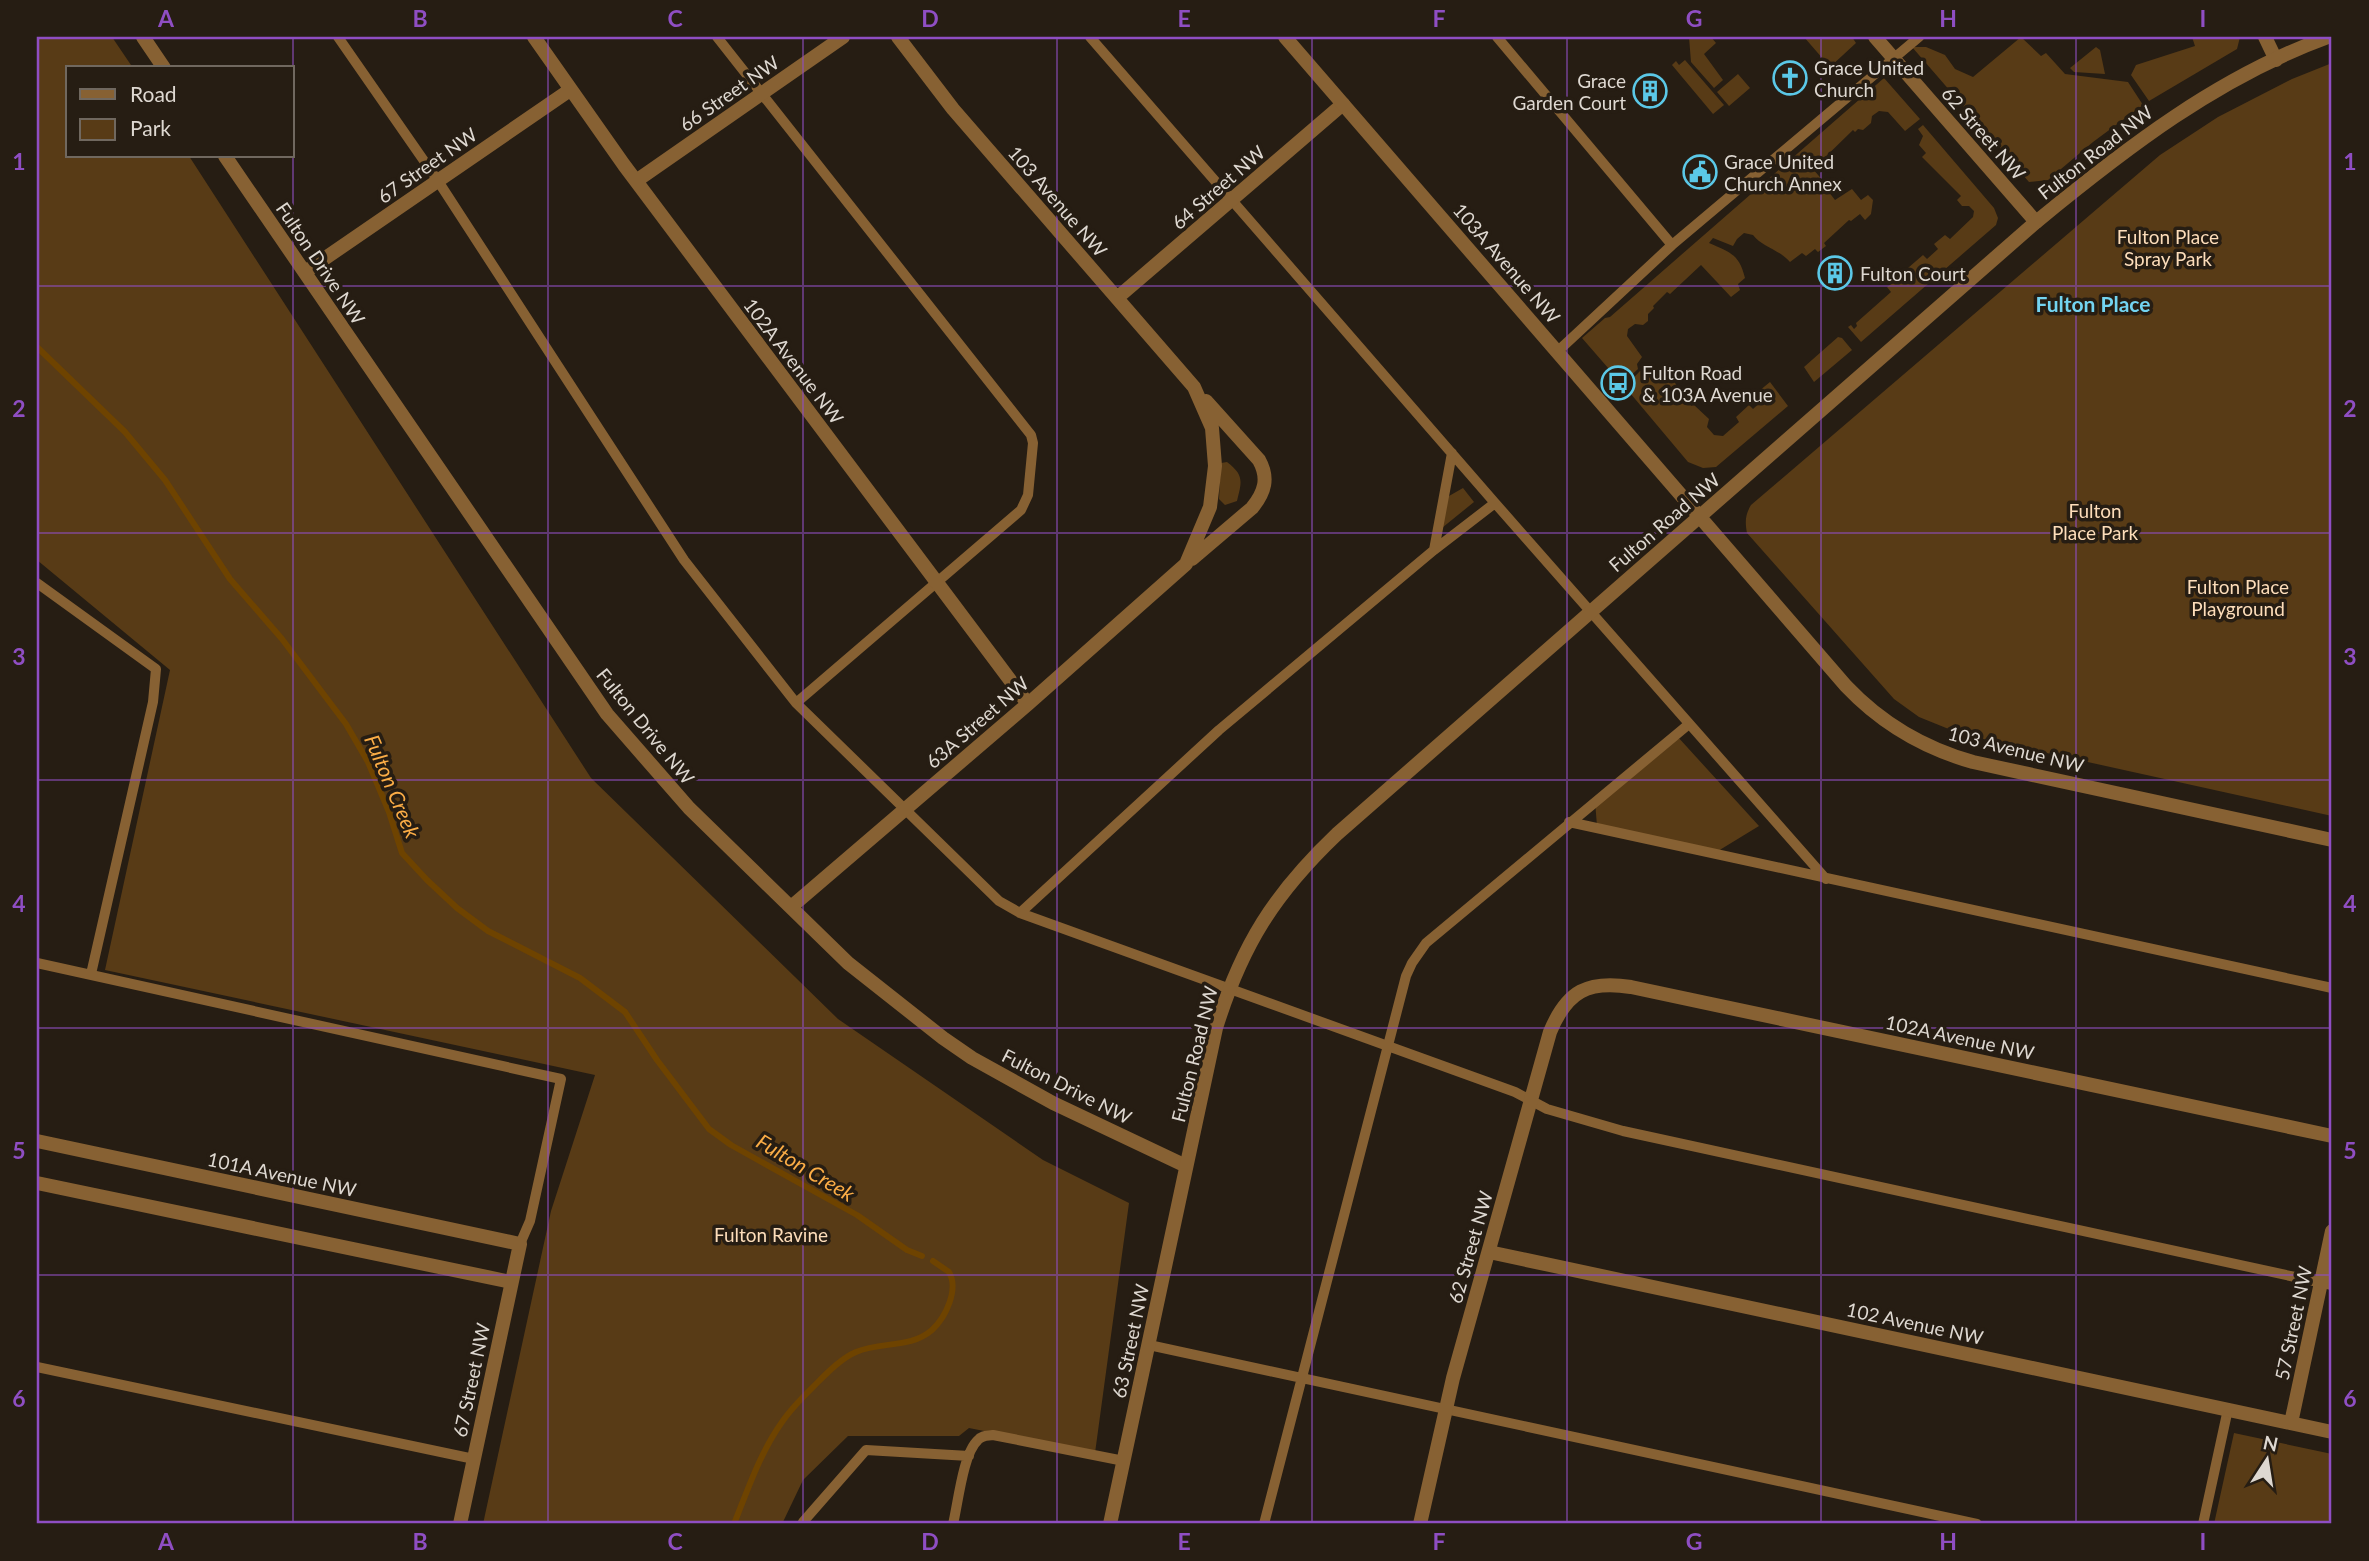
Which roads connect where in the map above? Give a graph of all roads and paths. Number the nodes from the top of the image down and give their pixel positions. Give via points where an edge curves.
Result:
1 (143, 37) edge
2 (338, 37) edge
3 (534, 37) edge
4 (717, 37) edge
5 (843, 37) edge
6 (898, 37) edge
7 (1090, 37) edge
8 (1285, 37) edge
9 (1497, 37) edge
10 (1875, 37) edge
11 (1919, 37) edge
12 (2265, 37) edge
13 (2328, 37) edge
14 (1894, 58) junction
15 (2276, 60) junction
16 (163, 66) edge
17 (570, 90) junction
18 (762, 93) junction
19 (1343, 104) junction
20 (226, 158) edge
21 (438, 181) junction
22 (636, 181) junction
23 (1232, 200) junction
24 (2036, 222) junction
25 (1672, 244) junction
26 (305, 272) junction
27 (1117, 298) junction
28 (1558, 351) junction
29 (1194, 387) junction
30 (1452, 453) junction
31 (1265, 483) joint
32 (1214, 487) joint
33 (1495, 503) junction
34 (1700, 516) junction
35 (1434, 550) junction
36 (1186, 564) junction
37 (37, 583) edge
38 (936, 584) junction
39 (1592, 611) junction
40 (796, 703) junction
41 (1028, 704) junction
42 (1689, 724) junction
43 (905, 809) junction
44 (1569, 822) junction
45 (2332, 840) edge
46 (1826, 879) junction
47 (791, 907) junction
48 (1020, 913) junction
49 (37, 963) edge
50 (91, 974) junction
51 (2332, 988) edge
52 (1229, 989) junction
53 (1580, 991) joint
54 (1387, 1045) junction
55 (1531, 1100) junction
56 (2332, 1136) edge
57 (37, 1141) edge
58 (1186, 1166) junction
59 (37, 1183) edge
60 (2332, 1231) edge
61 (520, 1244) junction
62 (1489, 1252) junction
63 (511, 1282) junction
64 (2327, 1284) edge
65 (1149, 1345) junction
66 (37, 1367) edge
67 (1301, 1377) junction
68 (1446, 1408) junction
69 (2228, 1409) junction
70 (2291, 1423) junction
71 (2332, 1432) edge
72 (969, 1456) junction
73 (474, 1459) junction
74 (1124, 1461) junction
75 (803, 1522) dead end
76 (460, 1524) edge
77 (953, 1524) edge
78 (1110, 1524) edge
79 (1264, 1524) edge
80 (1420, 1524) edge
81 (1977, 1524) edge
82 (2203, 1524) edge

1 - 16 street
2 - 21 lane
3 - 17 street, 102A Avenue NW
4 - 18 lane
5 - 18 street, 66 Street NW
6 - 27 street, 103 Avenue NW via 953,108
7 - 23 lane
8 - 19 street, 103A Avenue NW
9 - 25 lane
10 - 14 street, 62 Street NW
11 - 14 lane
12 - 15 street
13 - 15 street, Fulton Road NW
14 - 24 street, 62 Street NW
14 - 25 lane
15 - 24 street, Fulton Road NW via 2170,118
17 - 21 street, 67 Street NW
17 - 22 street, 102A Avenue NW
18 - 22 street, 66 Street NW
18 - 38 lane via 1031,435 1034,449 1026,503
19 - 23 street, 64 Street NW
19 - 28 street, 103A Avenue NW
20 - 26 street, Fulton Drive NW
21 - 26 street, 67 Street NW
21 - 40 lane via 684,560
22 - 38 street, 102A Avenue NW
23 - 27 street, 64 Street NW
23 - 30 lane
24 - 34 street, Fulton Road NW
25 - 28 lane
26 - 47 street, Fulton Drive NW via 607,714 689,808
27 - 29 street, 103 Avenue NW
28 - 34 street, 103A Avenue NW
29 - 31 street, 103 Avenue NW via 1259,460
29 - 32 street, 103 Avenue NW via 1212,428
30 - 33 lane
30 - 35 lane
31 - 36 street, 63A Street NW via 1252,508
32 - 36 street, 63A Street NW
33 - 35 lane
33 - 39 lane
34 - 39 street, Fulton Road NW
34 - 45 street, 103 Avenue NW via 1860,701 1916,741 1973,762
35 - 48 lane via 1219,730
36 - 41 street, 63A Street NW
37 - 50 lane via 156,669 153,702
38 - 40 lane
38 - 41 street, 102A Avenue NW
39 - 42 lane
39 - 52 street, Fulton Road NW via 1301,869 1257,929
40 - 43 lane
41 - 43 street, 63A Street NW
42 - 44 lane
42 - 46 lane
43 - 47 street, 63A Street NW
43 - 48 lane via 999,901
44 - 46 lane
44 - 54 lane via 1418,952 1406,976
46 - 51 lane
47 - 58 street, Fulton Drive NW via 880,990 972,1058 1091,1123
48 - 52 lane
49 - 50 lane
50 - 61 lane via 561,1079 530,1221
52 - 54 lane
52 - 58 street, Fulton Road NW
53 - 55 street, 62 Street NW via 1557,1016
53 - 56 street, 102A Avenue NW via 1602,984 1631,987
54 - 55 lane
54 - 67 lane
55 - 62 street, 62 Street NW
55 - 64 lane via 1623,1131
57 - 61 street, 101A Avenue NW
58 - 65 street, 63 Street NW
59 - 63 street
60 - 64 street, 57 Street NW
61 - 63 street, 67 Street NW
62 - 68 street, 62 Street NW
62 - 69 street, 102 Avenue NW
63 - 73 street, 67 Street NW
64 - 70 street, 57 Street NW
65 - 67 lane
65 - 74 street, 63 Street NW
66 - 73 lane
67 - 68 lane
67 - 79 lane
68 - 80 street, 62 Street NW
68 - 81 lane
69 - 70 street, 102 Avenue NW
69 - 82 lane
70 - 71 street, 102 Avenue NW
72 - 74 lane via 976,1441 993,1435
72 - 75 lane via 866,1450
72 - 77 lane
73 - 76 street, 67 Street NW
74 - 78 street, 63 Street NW

